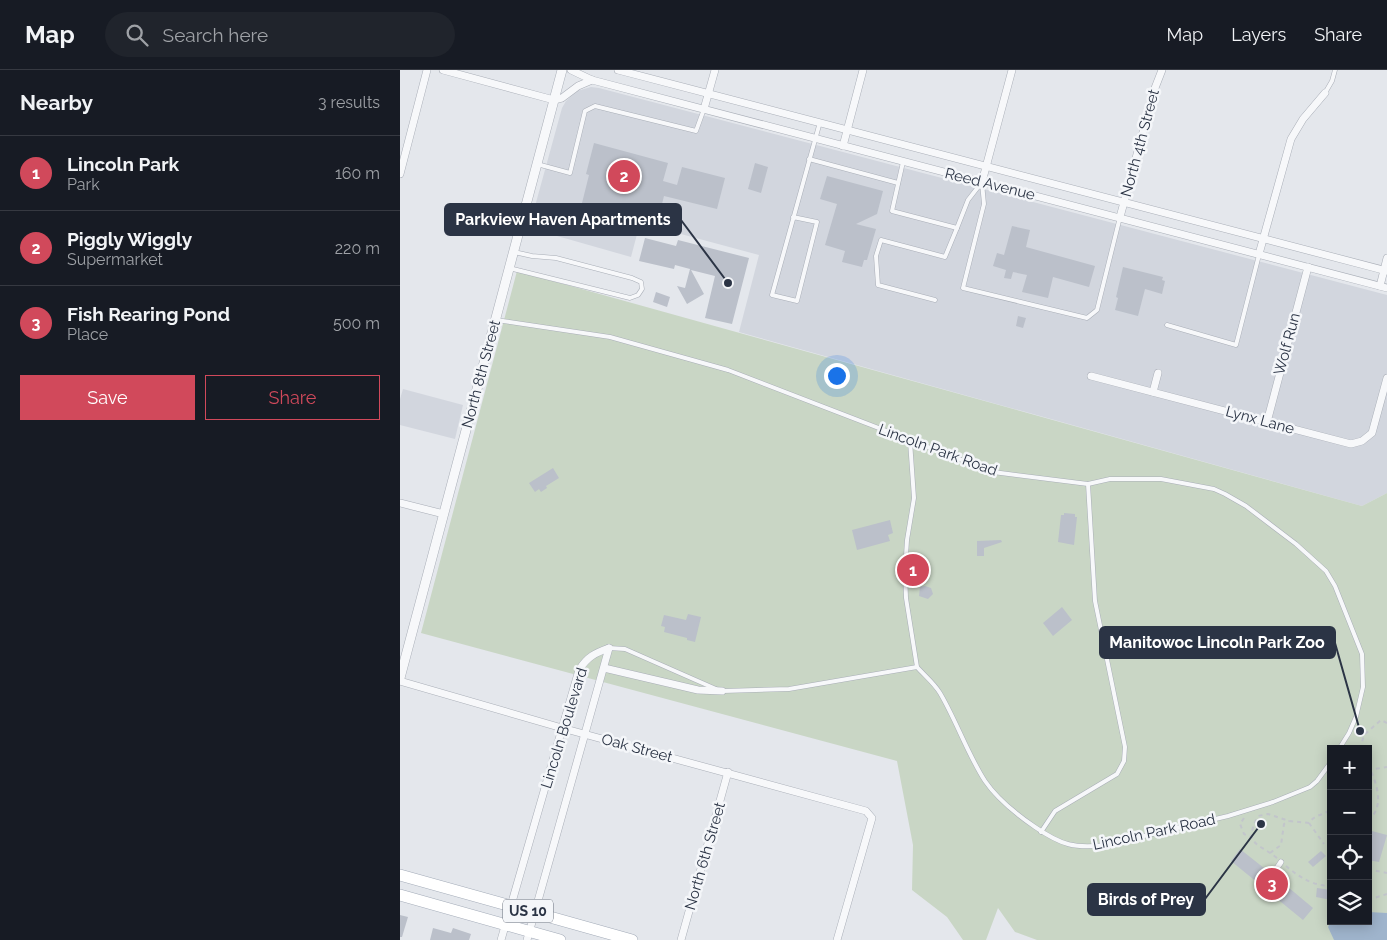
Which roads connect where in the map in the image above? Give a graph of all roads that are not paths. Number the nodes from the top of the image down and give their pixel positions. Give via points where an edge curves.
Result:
1 (427, 70) edge
2 (443, 70) edge
3 (562, 70) edge
4 (571, 70) edge
5 (618, 70) edge
6 (715, 70) edge
7 (863, 70) edge
8 (1012, 70) edge
9 (1162, 70) edge
10 (1335, 70) edge
11 (640, 73) edge
12 (592, 80) junction
13 (1325, 92) joint
14 (708, 93) junction
15 (554, 100) junction
16 (704, 108) junction
17 (820, 122) junction
18 (848, 130) junction
19 (815, 138) junction
20 (843, 146) junction
21 (809, 160) junction
22 (903, 162) junction
23 (537, 164) junction
24 (986, 166) junction
25 (400, 174) edge
26 (982, 182) junction
27 (898, 183) junction
28 (1124, 202) junction
29 (793, 217) junction
30 (1120, 218) junction
31 (956, 228) junction
32 (1263, 238) junction
33 (514, 252) junction
34 (1259, 254) junction
35 (1387, 258) edge
36 (1308, 267) junction
37 (510, 268) junction
38 (1385, 271) edge
39 (1383, 287) edge
40 (935, 300) dead end
41 (496, 320) junction
42 (1167, 325) dead end
43 (1158, 373) dead end
44 (1091, 376) dead end
45 (1387, 378) edge
46 (1153, 392) junction
47 (1267, 422) junction
48 (910, 441) junction
49 (1088, 484) junction
50 (400, 502) edge
51 (444, 514) junction
52 (609, 648) junction
53 (917, 667) junction
54 (604, 668) junction
55 (400, 680) edge
56 (722, 691) junction
57 (562, 728) junction
58 (585, 734) junction
59 (1342, 745) edge
60 (1327, 767) edge
61 (728, 772) junction
62 (1041, 832) junction
63 (1281, 862) road end
64 (1273, 874) dead end
65 (400, 875) edge
66 (400, 895) edge
67 (511, 906) junction
68 (534, 913) junction
69 (506, 925) junction
70 (528, 936) edge
71 (502, 940) edge
72 (560, 940) edge
73 (632, 940) edge
74 (681, 940) edge
75 (837, 940) edge

1 - 25 street
2 - 15 street
3 - 15 street, North 8th Street
4 - 12 street, Reed Avenue
5 - 11 street, Reed Avenue
6 - 14 street
7 - 18 street
8 - 24 street
9 - 28 street, North 4th Street
10 - 13 lane
11 - 14 street, Reed Avenue
12 - 15 street
12 - 16 street, Reed Avenue
13 - 32 street via 1291,139
14 - 16 street
14 - 17 street, Reed Avenue
15 - 23 street, North 8th Street
16 - 19 street, Reed Avenue
16 - 23 lane via 696,131 594,106 586,111 570,173
17 - 18 street, Reed Avenue
17 - 19 lane
18 - 20 street
18 - 24 street, Reed Avenue
19 - 20 street, Reed Avenue
19 - 21 lane
20 - 22 street, Reed Avenue
21 - 27 lane
21 - 29 lane
22 - 26 street, Reed Avenue
22 - 27 lane
23 - 33 street, North 8th Street
24 - 26 street
24 - 28 street, Reed Avenue
26 - 30 street, Reed Avenue
26 - 30 lane via 984,204 963,288 1087,318 1097,310
26 - 31 lane via 968,200
27 - 31 lane via 892,211
28 - 30 street, North 4th Street
28 - 32 street, Reed Avenue
29 - 29 lane via 772,294 797,301 817,222
30 - 34 street, Reed Avenue
31 - 40 lane via 945,257 881,240 878,248 878,284
32 - 34 street
32 - 38 street, Reed Avenue
33 - 37 street, North 8th Street
33 - 37 lane via 556,258 632,278 641,282 642,289 630,298
34 - 36 street, Reed Avenue
34 - 42 lane via 1236,345
35 - 38 street
36 - 39 street, Reed Avenue
36 - 47 street, Wolf Run
37 - 41 street, North 8th Street
38 - 39 street
41 - 48 lane, Lincoln Park Road via 610,337 728,370
41 - 51 street, North 8th Street
43 - 46 street
44 - 46 street, Lynx Lane
45 - 47 street, Lynx Lane via 1374,429 1358,443 1346,443
46 - 47 street, Lynx Lane
48 - 49 lane, Lincoln Park Road via 994,472
48 - 53 lane via 914,498 905,571
49 - 59 lane, Lincoln Park Road via 1110,479 1161,479 1214,489 1246,506 1326,571 1362,654 1363,687 1356,716
49 - 62 lane via 1095,601 1125,747 1124,761 1117,774 1055,811
50 - 51 street
51 - 55 street, North 8th Street
52 - 54 street, Lincoln Boulevard
52 - 56 lane via 625,649
52 - 57 street, Lincoln Boulevard via 592,654 579,670
53 - 56 lane via 789,689
53 - 62 lane, Lincoln Park Road via 939,691 984,780 1000,800
54 - 56 street via 698,690
54 - 58 street, Lincoln Boulevard
55 - 57 street, Oak Street
57 - 58 street, Oak Street
57 - 67 street, Lincoln Boulevard
58 - 61 street, Oak Street
58 - 68 street, Lincoln Boulevard
60 - 62 lane, Lincoln Park Road via 1310,787 1273,802 1165,831 1090,847 1058,842
61 - 74 street, North 6th Street
61 - 75 street, Oak Street via 866,811 872,818
63 - 64 street
65 - 67 main road, US 10
66 - 69 main road, US 10
67 - 68 main road, US 10
67 - 69 street, Lincoln Boulevard
68 - 70 street, Lincoln Boulevard
68 - 73 main road, US 10
69 - 70 main road, US 10
69 - 71 street, Lincoln Boulevard
70 - 72 main road, US 10

